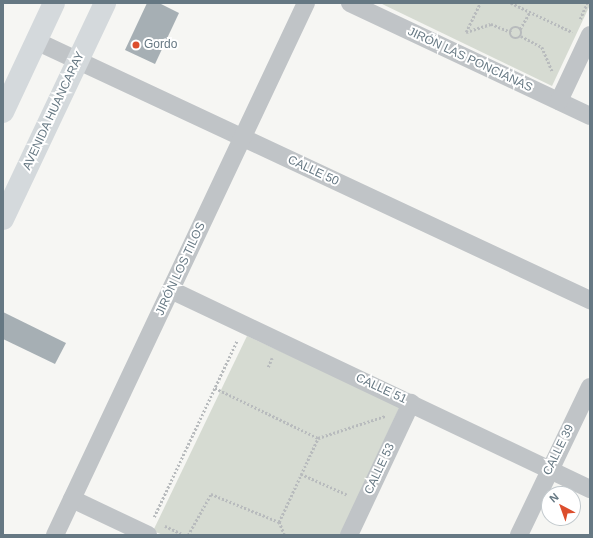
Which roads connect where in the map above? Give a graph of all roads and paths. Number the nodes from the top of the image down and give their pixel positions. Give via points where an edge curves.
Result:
1 (54, 3) edge
2 (105, 3) edge
3 (306, 3) edge
4 (350, 3) edge
5 (480, 3) edge
6 (511, 3) edge
7 (530, 12) junction
8 (520, 29) junction
9 (466, 32) junction
10 (511, 32) junction
11 (582, 34) edge
12 (464, 36) dead end
13 (521, 36) junction
14 (36, 41) junction
15 (77, 61) junction
16 (554, 75) dead end
17 (559, 102) junction
18 (3, 112) edge
19 (590, 116) edge
20 (242, 138) junction
21 (3, 219) edge
22 (171, 290) junction
23 (590, 300) edge
24 (243, 336) junction
25 (266, 352) dead end
26 (268, 367) dead end
27 (215, 388) junction
28 (590, 388) edge
29 (411, 403) junction
30 (388, 415) dead end
31 (318, 438) junction
32 (550, 468) junction
33 (301, 474) junction
34 (590, 489) edge
35 (355, 498) dead end
36 (72, 499) junction
37 (278, 522) junction
38 (55, 535) edge
39 (148, 535) edge
40 (184, 535) edge
41 (188, 535) edge
42 (284, 535) edge
43 (349, 535) edge
44 (519, 535) edge

1 - 14 main road
2 - 15 main road, AVENIDA HUANCARAY
3 - 20 street, JIRÓN LOS TILOS
4 - 17 street, JIRÓN LAS PONCIANAS
5 - 9 path
6 - 7 path
7 - 8 path
7 - 11 path
8 - 10 path via 516,28
8 - 13 path
9 - 10 path via 495,24
9 - 12 path
10 - 13 path via 515,39
11 - 17 street
13 - 16 path via 542,46
14 - 15 street, CALLE 50
14 - 18 main road
15 - 20 street, CALLE 50
15 - 21 main road, AVENIDA HUANCARAY
17 - 19 street, JIRÓN LAS PONCIANAS
20 - 22 street, JIRÓN LOS TILOS
20 - 23 street, CALLE 50
22 - 24 street, CALLE 51
22 - 36 street, JIRÓN LOS TILOS
24 - 27 path
24 - 29 street, CALLE 51
25 - 26 path via 274,356
27 - 31 path
27 - 40 path via 152,520
28 - 32 street, CALLE 39
29 - 32 street, CALLE 51
29 - 43 street, CALLE 53
30 - 31 path
31 - 33 path
32 - 34 street, CALLE 51
32 - 44 street, CALLE 39
33 - 35 path
33 - 37 path
36 - 38 street, JIRÓN LOS TILOS
36 - 39 street
37 - 41 path via 211,494
37 - 42 path

